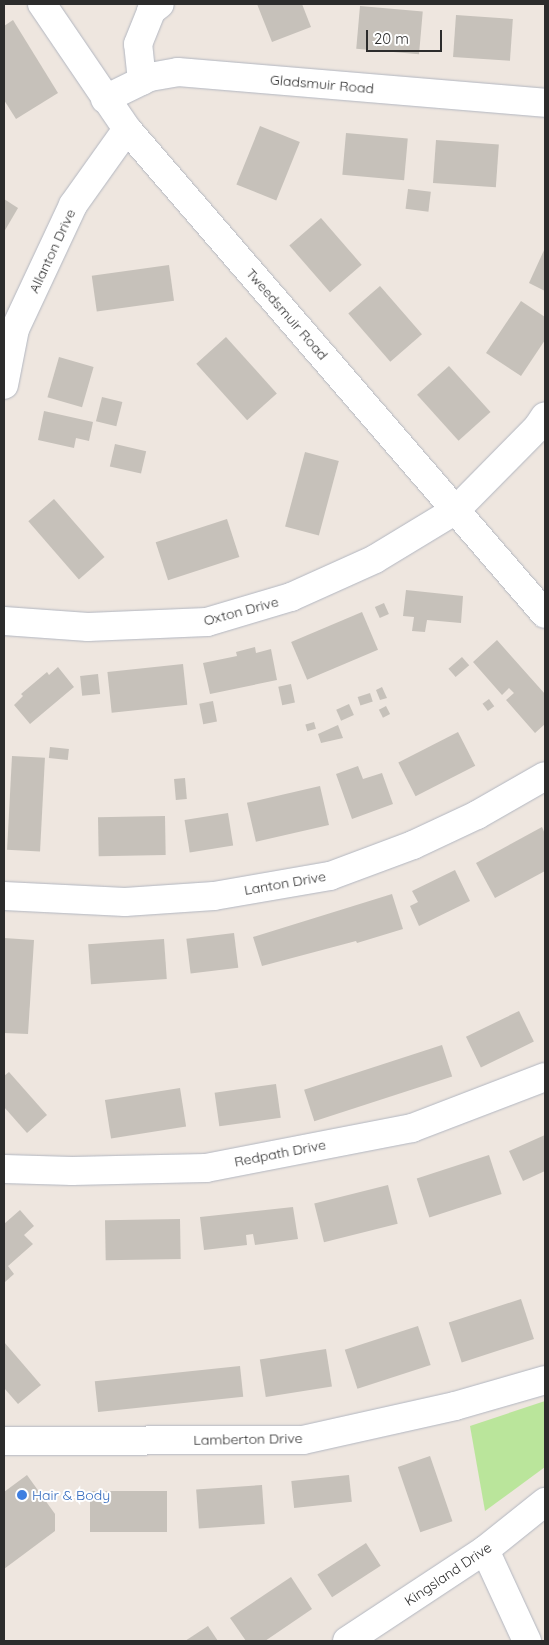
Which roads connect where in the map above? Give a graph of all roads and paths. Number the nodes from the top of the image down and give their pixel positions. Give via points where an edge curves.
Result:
1 (42, 4) edge
2 (160, 4) edge
3 (142, 81) junction
4 (105, 99) junction
5 (545, 103) edge
6 (127, 129) junction
7 (9, 327) edge
8 (4, 385) edge
9 (545, 416) edge
10 (456, 510) junction
11 (545, 614) edge
12 (4, 621) edge
13 (545, 776) edge
14 (4, 896) edge
15 (545, 1077) edge
16 (4, 1169) edge
17 (545, 1380) edge
18 (8, 1445) edge
19 (545, 1502) edge
20 (485, 1550) junction
21 (347, 1641) edge
22 (527, 1641) edge

1 - 4 street, Tweedsmuir Road
2 - 3 street via 151,11 138,44
3 - 4 street, Gladsmuir Road
3 - 5 street, Gladsmuir Road via 178,72
4 - 6 street, Tweedsmuir Road
6 - 7 street, Allanton Drive via 73,205
6 - 10 street, Tweedsmuir Road
7 - 8 street, Allanton Drive
9 - 10 street, Oxton Drive
10 - 11 street, Tweedsmuir Road
10 - 12 street, Oxton Drive via 375,559 291,597 207,622 88,626
13 - 14 street, Lanton Drive via 477,815 413,846 330,876 214,896 125,902
15 - 16 street, Redpath Drive via 412,1128 206,1168
17 - 18 street, Lamberton Drive via 455,1406 303,1440
19 - 20 street, Kingsland Drive
20 - 21 street, Kingsland Drive
20 - 22 street

